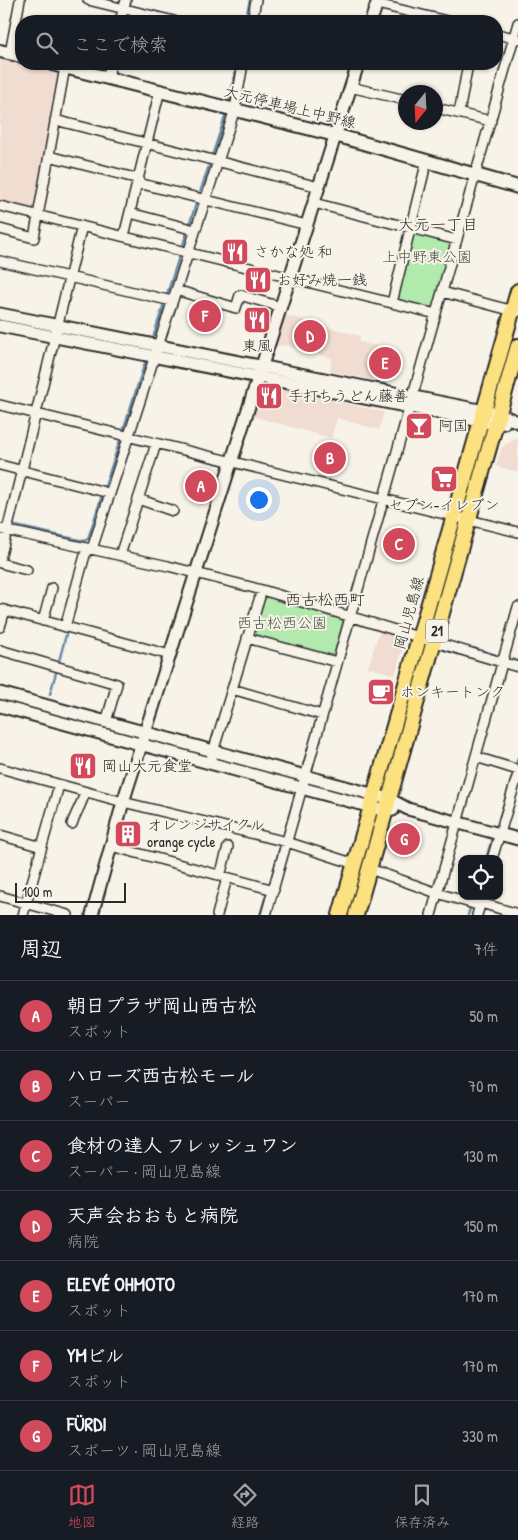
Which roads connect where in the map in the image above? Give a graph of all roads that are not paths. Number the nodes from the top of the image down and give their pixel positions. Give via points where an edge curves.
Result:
1 (20, 0) edge
2 (88, 0) edge
3 (256, 0) edge
4 (377, 2) edge
5 (124, 4) edge
6 (17, 15) edge
7 (156, 15) edge
8 (253, 15) edge
9 (373, 15) edge
10 (425, 15) edge
11 (518, 23) edge
12 (15, 26) edge
13 (503, 35) edge
14 (516, 38) edge
15 (10, 53) edge
16 (64, 70) edge
17 (78, 70) edge
18 (110, 70) edge
19 (242, 70) edge
20 (355, 70) edge
21 (467, 70) edge
22 (108, 77) junction
23 (350, 87) junction
24 (160, 90) junction
25 (398, 98) edge
26 (234, 109) junction
27 (443, 110) edge
28 (459, 113) junction
29 (55, 120) junction
30 (491, 121) junction
31 (335, 135) junction
32 (146, 142) junction
33 (49, 156) junction
34 (213, 159) junction
35 (427, 160) junction
36 (476, 175) junction
37 (139, 181) junction
38 (319, 187) junction
39 (518, 188) edge
40 (201, 198) junction
41 (314, 203) junction
42 (0, 206) edge
43 (130, 213) junction
44 (38, 215) junction
45 (307, 225) junction
46 (82, 226) junction
47 (412, 227) junction
48 (0, 229) edge
49 (191, 229) junction
50 (124, 236) junction
51 (457, 240) junction
52 (184, 251) junction
53 (0, 262) edge
54 (70, 277) junction
55 (290, 278) junction
56 (176, 290) junction
57 (518, 291) edge
58 (442, 292) junction
59 (168, 300) junction
60 (392, 303) junction
61 (281, 306) junction
62 (515, 311) edge
63 (0, 314) edge
64 (436, 314) junction
65 (0, 326) edge
66 (57, 331) junction
67 (518, 346) edge
68 (155, 352) junction
69 (260, 372) junction
70 (411, 402) junction
71 (0, 405) edge
72 (36, 413) junction
73 (481, 416) junction
74 (497, 419) junction
75 (517, 422) edge
76 (123, 436) junction
77 (156, 444) junction
78 (231, 462) junction
79 (0, 465) edge
80 (21, 470) junction
81 (105, 492) junction
82 (138, 499) junction
83 (384, 499) junction
84 (173, 511) dead end
85 (454, 516) junction
86 (468, 520) junction
87 (6, 527) edge
88 (518, 532) edge
89 (89, 548) junction
90 (120, 555) junction
91 (0, 559) edge
92 (0, 563) edge
93 (27, 570) dead end
94 (196, 573) junction
95 (52, 588) dead end
96 (262, 590) junction
97 (518, 607) edge
98 (2, 610) edge
99 (350, 617) junction
100 (43, 621) junction
101 (64, 626) junction
102 (0, 627) edge
103 (247, 638) junction
104 (419, 638) junction
105 (434, 642) junction
106 (0, 650) edge
107 (170, 655) junction
108 (337, 662) junction
109 (503, 662) junction
110 (518, 666) edge
111 (232, 689) junction
112 (0, 693) edge
113 (0, 706) edge
114 (322, 715) junction
115 (106, 722) junction
116 (143, 738) junction
117 (211, 756) junction
118 (476, 758) junction
119 (0, 768) edge
120 (517, 772) edge
121 (303, 782) junction
122 (59, 785) junction
123 (85, 792) junction
124 (373, 801) junction
125 (123, 802) junction
126 (387, 805) junction
127 (457, 823) junction
128 (72, 824) dead end
129 (499, 834) junction
130 (0, 835) edge
131 (518, 840) edge
132 (287, 842) junction
133 (111, 846) junction
134 (42, 847) junction
135 (228, 848) dead end
136 (493, 855) edge
137 (355, 864) junction
138 (370, 869) junction
139 (223, 877) junction
140 (274, 890) junction
141 (438, 893) junction
142 (0, 896) edge
143 (477, 901) edge
144 (26, 904) junction
145 (518, 914) edge
146 (24, 915) edge
147 (68, 915) edge
148 (92, 915) edge
149 (217, 915) edge
150 (266, 915) edge
151 (340, 915) edge
152 (356, 915) edge
153 (431, 915) edge
154 (477, 915) edge

1 - 6 street
2 - 5 street
3 - 8 street
4 - 9 street
4 - 10 street
5 - 7 street
11 - 14 street
12 - 15 street
13 - 14 street
14 - 30 street
16 - 29 street
17 - 22 main road, 大元停車場上中野線
18 - 22 street
19 - 26 street
20 - 23 street
21 - 28 street
22 - 24 main road, 大元停車場上中野線
23 - 25 street
23 - 31 street
24 - 26 main road, 大元停車場上中野線
24 - 32 street
26 - 31 main road, 大元停車場上中野線
26 - 34 street
27 - 28 street
28 - 30 street
29 - 32 street
29 - 33 street
30 - 36 street
31 - 35 main road, 大元停車場上中野線
31 - 38 street
32 - 34 street
32 - 37 street
33 - 37 street
33 - 44 street
34 - 38 street
34 - 40 street
35 - 36 main road, 大元停車場上中野線
35 - 47 street
36 - 39 main road, 大元停車場上中野線
36 - 51 street
37 - 40 street
37 - 43 street
38 - 41 street
40 - 45 street
40 - 49 street
41 - 45 street
41 - 47 street
42 - 44 street
43 - 49 street
43 - 50 street
44 - 46 street
44 - 48 street via 34,238
45 - 55 street
46 - 50 street
46 - 54 street
47 - 51 street
47 - 60 street
49 - 52 street
50 - 52 street
51 - 58 street
52 - 55 street
52 - 56 street
53 - 54 street
54 - 59 street
54 - 66 street
55 - 60 street
55 - 61 street
56 - 59 street
56 - 61 street via 236,308 240,295
57 - 62 main road, 岡山児島線 / 21
58 - 62 street
58 - 64 street
59 - 68 street
60 - 64 street
61 - 69 street
62 - 73 main road, 岡山児島線 / 21
63 - 66 street
64 - 70 street
65 - 66 street
66 - 68 street
66 - 72 street
67 - 74 main road, 岡山児島線 / 21
68 - 69 street
68 - 76 street
69 - 70 street
69 - 78 street
70 - 73 street
70 - 83 street
71 - 72 street
72 - 76 street
72 - 80 street
73 - 74 street
73 - 85 main road, 岡山児島線 / 21
74 - 75 street
74 - 86 main road, 岡山児島線 / 21
76 - 77 street
76 - 81 street
77 - 78 street
77 - 82 street
78 - 83 street
78 - 94 street
79 - 80 street
80 - 81 street
80 - 87 street
81 - 89 street
82 - 84 street
82 - 90 street
83 - 85 street
83 - 99 street
85 - 86 street
85 - 104 main road, 岡山児島線 / 21
86 - 88 street
86 - 105 main road, 岡山児島線 / 21
87 - 89 street
87 - 91 street
89 - 90 street
89 - 101 street
90 - 94 street
92 - 93 street
94 - 96 street
94 - 107 street
95 - 100 street
96 - 99 street
96 - 103 street
97 - 109 street
98 - 100 street
98 - 102 street
99 - 104 street
99 - 108 street
100 - 101 street
101 - 107 street
103 - 108 street
103 - 111 street
104 - 105 street
104 - 124 main road, 岡山児島線 / 21
105 - 109 street
105 - 126 main road, 岡山児島線 / 21
106 - 115 street via 117,684
107 - 116 street
108 - 114 street
109 - 110 street
109 - 118 street
111 - 114 street
111 - 117 street
112 - 115 street
113 - 116 street
114 - 121 street
115 - 116 street
116 - 117 street
116 - 125 street
117 - 121 street
118 - 120 street
118 - 127 street
119 - 122 street
120 - 129 street
121 - 124 street
121 - 132 street
122 - 123 street
122 - 134 street
123 - 125 street
123 - 128 street
124 - 126 street
124 - 137 main road, 岡山児島線 / 21
125 - 132 street
125 - 133 street
126 - 127 street
126 - 138 main road, 岡山児島線 / 21
127 - 129 street
127 - 141 street
129 - 131 street
129 - 136 street
130 - 134 street
132 - 137 street
132 - 140 street
133 - 139 street
133 - 148 street
134 - 144 street
135 - 139 street
137 - 151 main road, 岡山児島線 / 21
138 - 141 street
138 - 152 main road, 岡山児島線 / 21
139 - 140 street
139 - 149 street
140 - 150 street
141 - 143 street
141 - 153 street
142 - 144 street
143 - 145 street
143 - 154 street
144 - 146 street
144 - 147 street

